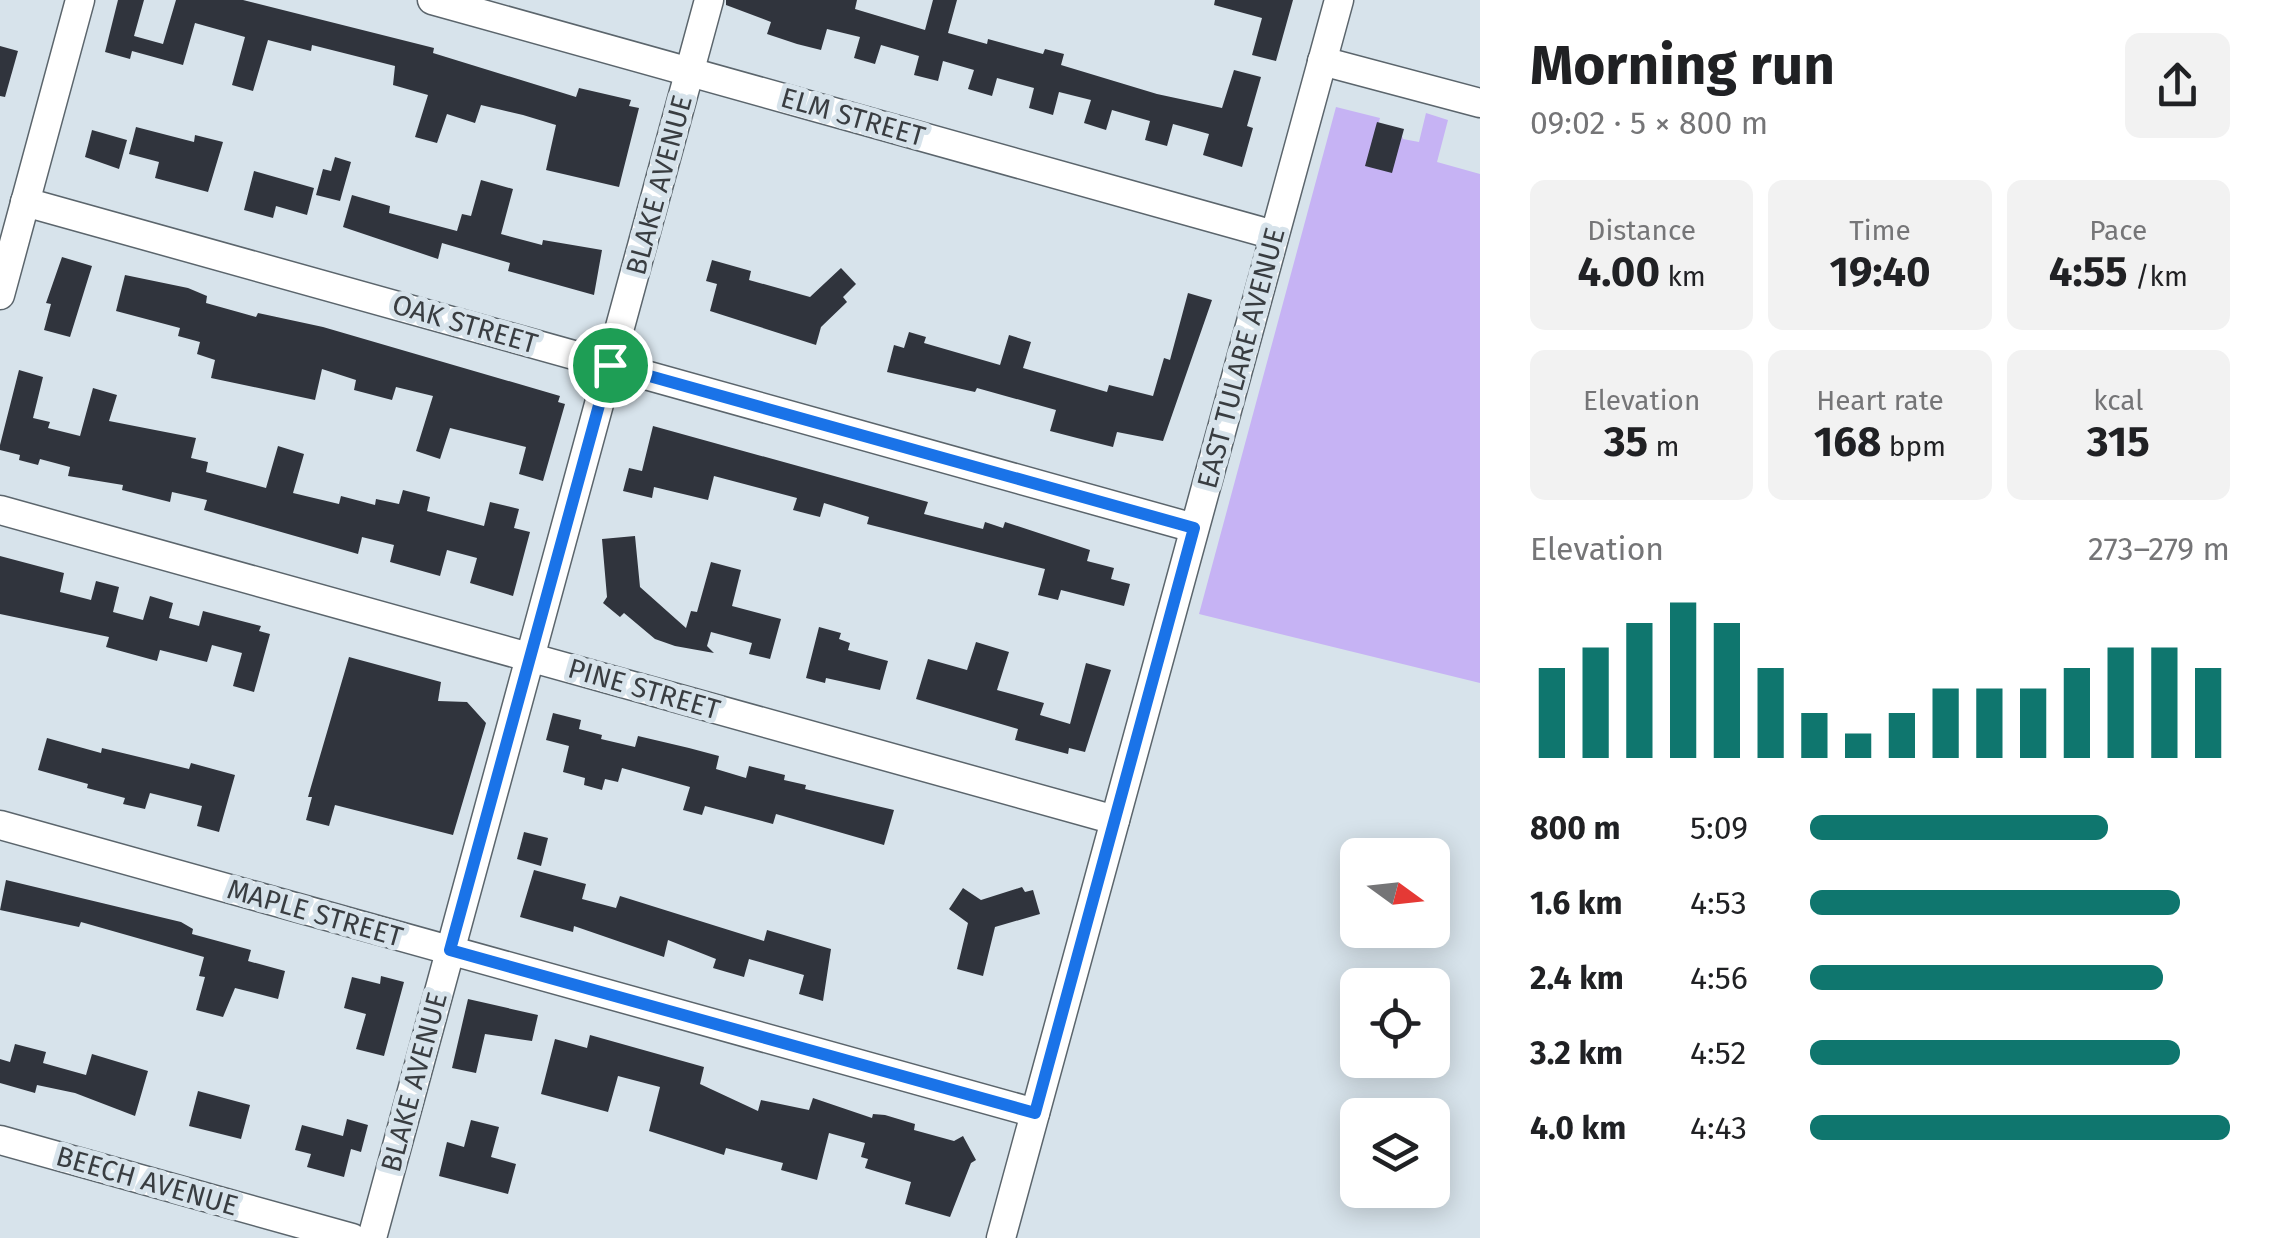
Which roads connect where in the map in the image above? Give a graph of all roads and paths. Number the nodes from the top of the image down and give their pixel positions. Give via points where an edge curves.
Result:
1 (80, 0) edge
2 (432, 0) edge
3 (709, 0) edge
4 (1338, 0) edge
5 (1322, 61) junction
6 (690, 72) junction
7 (1480, 103) edge
8 (26, 202) junction
9 (1274, 235) junction
10 (0, 295) edge
11 (610, 365) junction
12 (0, 510) edge
13 (1194, 528) junction
14 (530, 658) junction
15 (1114, 820) junction
16 (0, 825) edge
17 (450, 950) junction
18 (1035, 1113) junction
19 (0, 1140) edge
20 (352, 1238) edge
21 (372, 1238) edge
22 (1001, 1238) edge

1 - 8 street
2 - 6 street, ELM STREET
3 - 6 street, BLAKE AVENUE
4 - 5 street, EAST TULARE AVENUE
5 - 7 street
5 - 9 street, EAST TULARE AVENUE
6 - 9 street, ELM STREET
6 - 11 street, BLAKE AVENUE
8 - 10 street
8 - 11 street, OAK STREET
9 - 13 street, EAST TULARE AVENUE
11 - 13 street, OAK STREET
11 - 14 street, BLAKE AVENUE
12 - 14 street, PINE STREET
13 - 15 street, EAST TULARE AVENUE
14 - 15 street, PINE STREET
14 - 17 street, BLAKE AVENUE
15 - 18 street, EAST TULARE AVENUE
16 - 17 street, MAPLE STREET
17 - 18 street, MAPLE STREET
17 - 21 street, BLAKE AVENUE
18 - 22 street, EAST TULARE AVENUE
19 - 20 street, BEECH AVENUE

